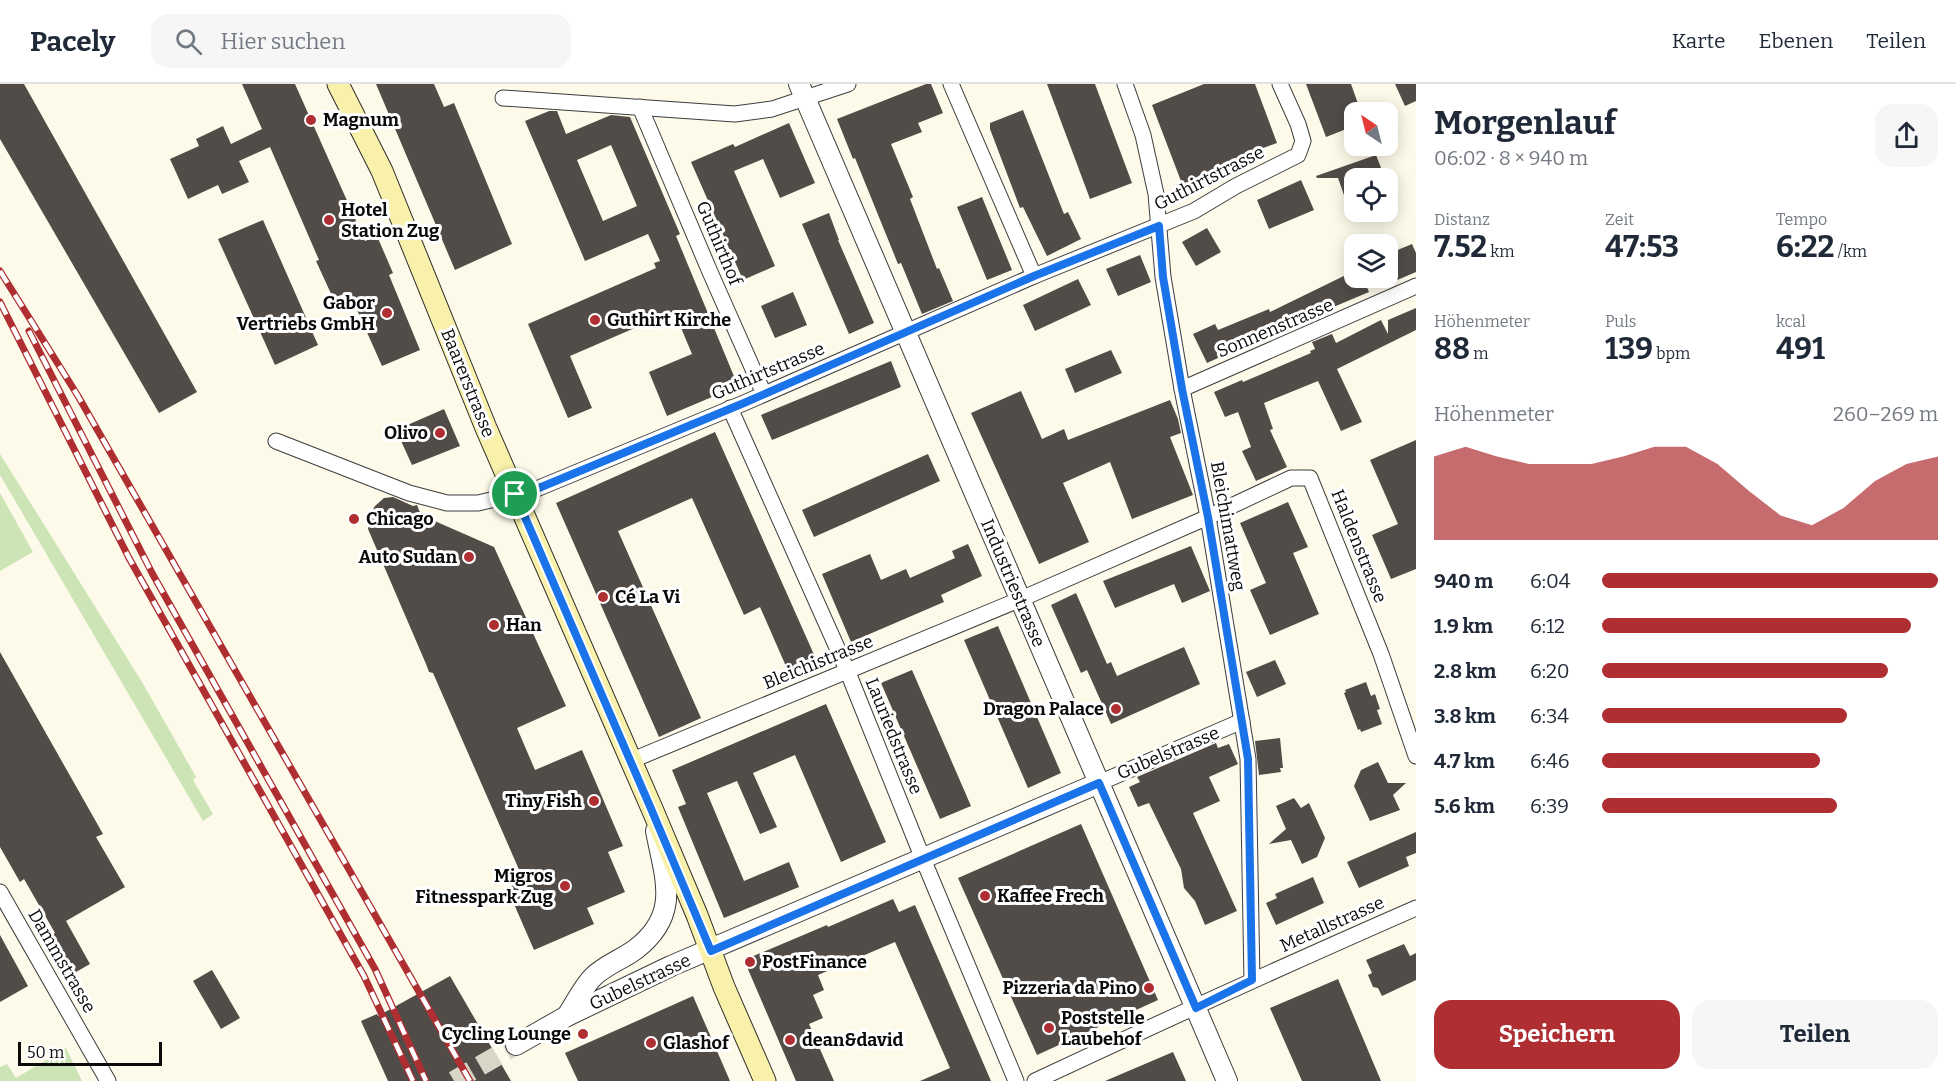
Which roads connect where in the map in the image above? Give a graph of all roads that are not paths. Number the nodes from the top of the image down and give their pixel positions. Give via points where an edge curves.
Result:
1 (339, 84) edge
2 (848, 84) edge
3 (951, 84) edge
4 (1125, 84) edge
5 (1280, 84) edge
6 (802, 91) edge
7 (503, 98) dead end
8 (640, 107) junction
9 (1159, 226) junction
10 (1034, 276) junction
11 (1416, 286) edge
12 (905, 333) junction
13 (1182, 389) junction
14 (765, 394) junction
15 (730, 408) junction
16 (276, 441) dead end
17 (515, 494) junction
18 (1208, 517) junction
19 (1021, 599) junction
20 (847, 670) junction
21 (1242, 722) junction
22 (1416, 756) edge
23 (630, 761) junction
24 (1099, 783) junction
25 (652, 811) junction
26 (923, 859) junction
27 (0, 892) edge
28 (1416, 908) edge
29 (6, 917) edge
30 (711, 951) junction
31 (1252, 980) junction
32 (1196, 1008) junction
33 (567, 1016) junction
34 (516, 1045) tunnel mouth
35 (108, 1081) edge
36 (765, 1081) edge
37 (1016, 1081) edge
38 (1035, 1081) edge
39 (1227, 1081) edge

1 - 17 main road, Baarerstrasse via 382,171
2 - 6 street
3 - 10 street
4 - 9 street, Bleichimattweg via 1143,135
5 - 9 street, Guthirtstrasse via 1303,141 1298,155
6 - 8 street via 772,109 735,114
6 - 12 street, Industriestrasse
7 - 8 street
8 - 14 street, Guthirthof
9 - 10 street, Guthirtstrasse
9 - 13 street, Bleichimattweg via 1163,277
10 - 12 street, Guthirtstrasse
11 - 13 street, Sonnenstrasse
12 - 14 street, Guthirtstrasse
12 - 19 street, Industriestrasse
13 - 18 street, Bleichimattweg
14 - 15 street, Guthirtstrasse
15 - 17 street, Guthirtstrasse via 534,490
15 - 20 street, Lauriedstrasse
16 - 17 street, Guthirtstrasse via 409,493 447,503 478,503
17 - 23 main road, Baarerstrasse
18 - 19 street, Haldenstrasse
18 - 21 street, Bleichimattweg
18 - 22 street, Haldenstrasse via 1291,478 1310,478 1381,654
19 - 20 street, Bleichistrasse
19 - 24 street, Industriestrasse
20 - 23 street, Bleichistrasse
20 - 26 street, Lauriedstrasse
21 - 24 street, Gubelstrasse
21 - 31 street, Bleichimattweg via 1248,759
23 - 25 main road, Baarerstrasse
24 - 26 street, Gubelstrasse
24 - 32 street, Industriestrasse
25 - 30 main road, Baarerstrasse
25 - 33 street, Gubelstrasse via 667,887 666,912 655,931 636,949 593,977
26 - 30 street, Gubelstrasse
26 - 37 street, Lauriedstrasse
27 - 29 street, Dammstrasse
28 - 31 street, Metallstrasse
29 - 35 street, Dammstrasse
30 - 33 street, Gubelstrasse
30 - 36 main road, Baarerstrasse
31 - 32 street, Metallstrasse
32 - 38 street, Metallstrasse
32 - 39 street, Industriestrasse
33 - 34 street, Gubelstrasse

